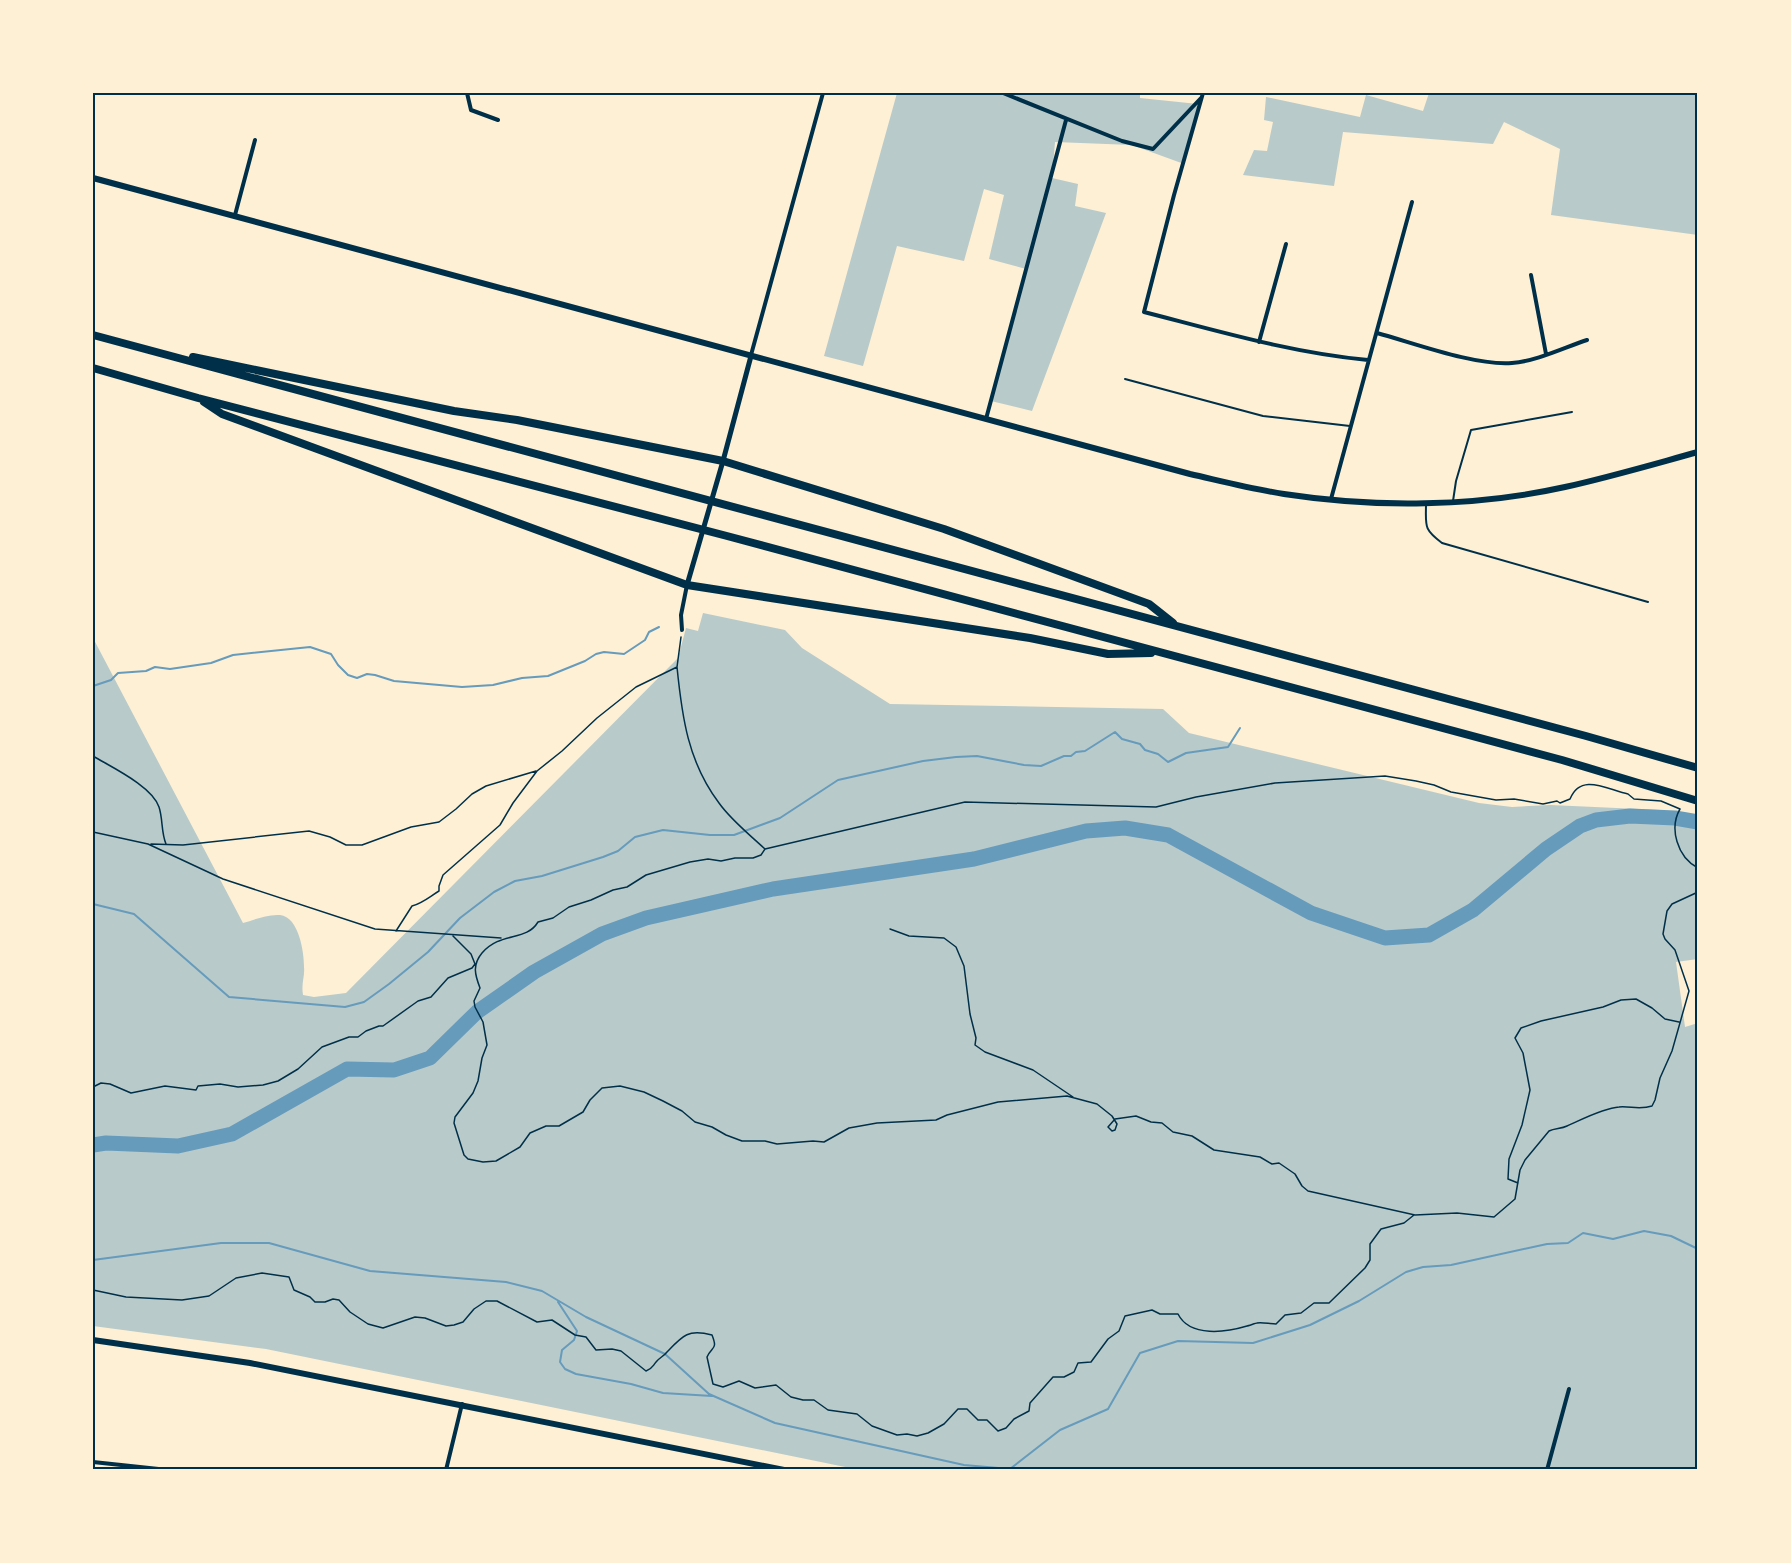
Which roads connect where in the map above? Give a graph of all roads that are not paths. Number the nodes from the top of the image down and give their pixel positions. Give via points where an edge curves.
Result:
1 (467, 93) edge
2 (823, 93) edge
3 (1003, 93) edge
4 (1203, 95) edge
5 (1013, 96) edge
6 (498, 120) dead end
7 (1066, 120) junction
8 (255, 140) dead end
9 (93, 178) edge
10 (1412, 202) dead end
11 (234, 216) junction
12 (1286, 243) dead end
13 (1531, 275) dead end
14 (1377, 333) junction
15 (93, 335) edge
16 (1587, 340) dead end
17 (116, 341) junction
18 (1259, 342) junction
19 (1546, 354) junction
20 (751, 356) junction
21 (1368, 360) junction
22 (93, 368) edge
23 (1125, 380) dead end
24 (198, 398) junction
25 (1572, 412) dead end
26 (986, 419) junction
27 (1350, 426) junction
28 (1698, 452) edge
29 (723, 461) junction
30 (1331, 500) junction
31 (1453, 501) junction
32 (1426, 502) junction
33 (687, 585) junction
34 (1648, 602) dead end
35 (1177, 626) junction
36 (682, 630) road end
37 (1161, 653) junction
38 (1698, 768) edge
39 (1698, 801) edge
40 (93, 1340) edge
41 (1569, 1389) dead end
42 (462, 1404) junction
43 (93, 1462) edge
44 (168, 1470) edge
45 (446, 1470) edge
46 (784, 1470) edge
47 (1547, 1470) edge

1 - 6 street via 471,110
2 - 20 street
3 - 5 street
4 - 7 street via 1153,148
4 - 18 street via 1144,312
5 - 7 street
7 - 26 street
8 - 11 street
9 - 11 main road
10 - 14 street
11 - 20 main road
12 - 18 street
13 - 19 street
14 - 19 street via 1484,362 1520,362
14 - 21 street
15 - 17 highway
16 - 19 street
17 - 29 highway via 454,411
17 - 35 highway
18 - 21 street
20 - 26 main road
20 - 29 street
21 - 27 street
22 - 24 highway
23 - 27 lane via 1263,416
24 - 33 highway via 222,414
24 - 37 highway
25 - 31 lane via 1471,430
26 - 30 main road via 1190,474
27 - 30 street
28 - 31 main road via 1564,487
29 - 33 street
29 - 35 highway via 944,529 1149,604
30 - 32 main road
31 - 32 main road
32 - 34 lane via 1427,529 1442,543
33 - 36 street
33 - 37 highway via 1019,636 1108,654
35 - 38 highway
37 - 39 highway via 1562,760
40 - 42 main road via 250,1363
41 - 47 street
42 - 45 street
42 - 46 main road
43 - 44 street

